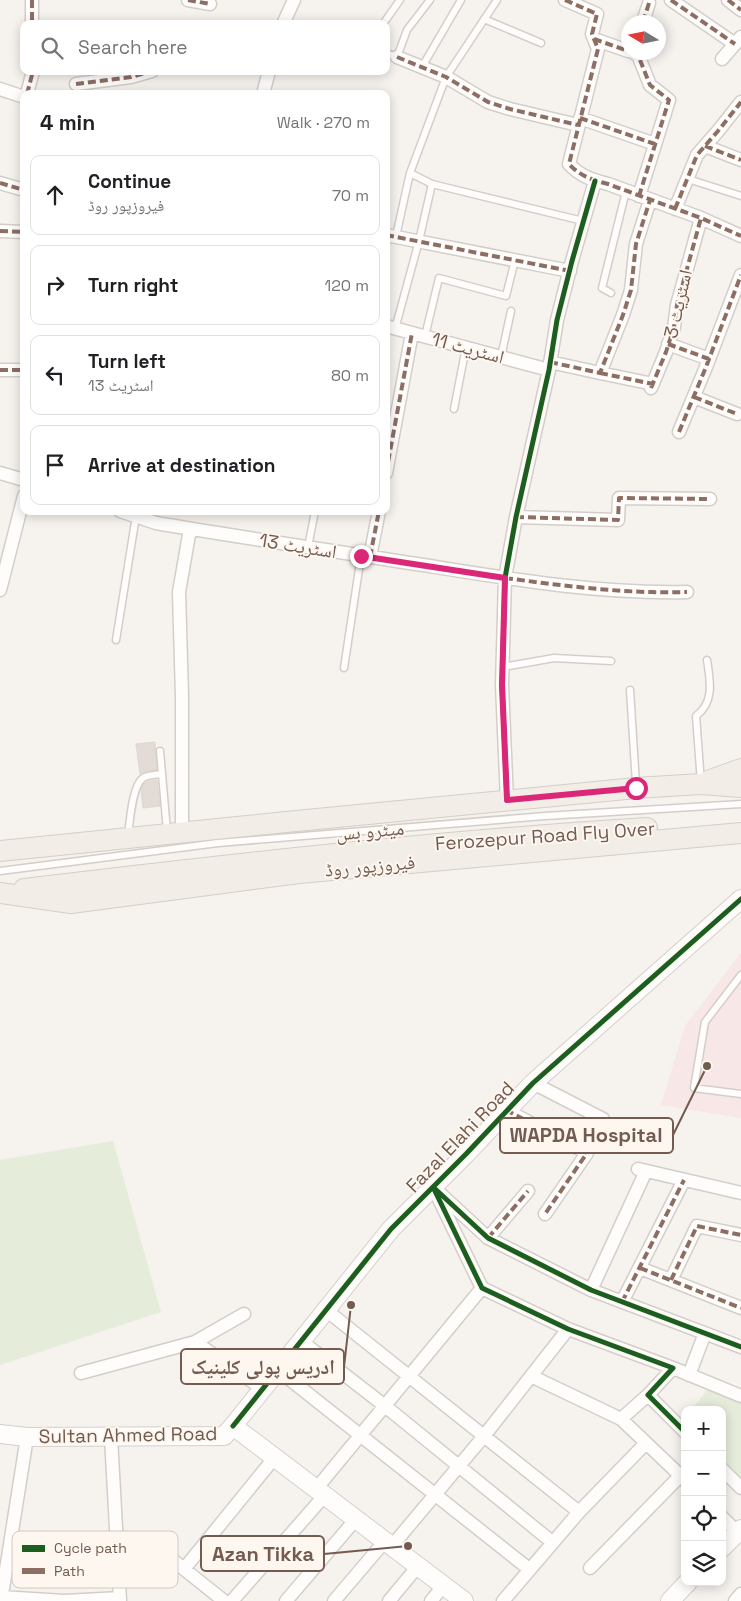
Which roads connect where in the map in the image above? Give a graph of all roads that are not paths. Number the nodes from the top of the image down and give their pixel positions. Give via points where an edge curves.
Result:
1 (32, 0) edge
2 (188, 0) edge
3 (294, 0) edge
4 (400, 0) edge
5 (430, 0) edge
6 (461, 0) edge
7 (497, 0) edge
8 (565, 0) edge
9 (671, 0) edge
10 (728, 0) edge
11 (650, 3) dead end
12 (210, 4) dead end
13 (741, 10) edge
14 (646, 15) edge
15 (484, 19) junction
16 (32, 20) edge
17 (285, 20) edge
18 (387, 20) edge
19 (594, 39) junction
20 (738, 40) edge
21 (541, 43) dead end
22 (621, 48) edge
23 (392, 55) edge
24 (722, 59) dead end
25 (640, 60) edge
26 (422, 67) junction
27 (32, 75) edge
28 (135, 75) edge
29 (268, 75) edge
30 (446, 77) junction
31 (76, 84) dead end
32 (0, 89) edge
33 (28, 90) edge
34 (264, 90) edge
35 (20, 96) edge
36 (741, 102) edge
37 (579, 122) junction
38 (655, 144) junction
39 (705, 146) junction
40 (741, 160) edge
41 (410, 173) junction
42 (688, 179) junction
43 (595, 181) junction
44 (0, 183) edge
45 (432, 184) junction
46 (20, 189) edge
47 (626, 191) junction
48 (741, 196) edge
49 (645, 198) junction
50 (675, 209) junction
51 (701, 218) junction
52 (583, 221) junction
53 (0, 231) edge
54 (20, 232) edge
55 (391, 235) edge
56 (741, 236) edge
57 (420, 241) junction
58 (515, 259) junction
59 (570, 270) junction
60 (741, 275) edge
61 (611, 293) dead end
62 (511, 312) dead end
63 (391, 327) edge
64 (418, 335) junction
65 (668, 344) junction
66 (466, 347) junction
67 (501, 357) junction
68 (709, 359) junction
69 (550, 366) junction
70 (0, 370) edge
71 (20, 370) edge
72 (600, 373) junction
73 (652, 386) joint
74 (694, 397) junction
75 (454, 410) dead end
76 (738, 414) edge
77 (680, 432) dead end
78 (390, 456) edge
79 (0, 473) edge
80 (20, 479) edge
81 (710, 499) dead end
82 (20, 512) edge
83 (133, 515) edge
84 (314, 515) edge
85 (378, 515) edge
86 (136, 516) junction
87 (158, 517) edge
88 (516, 517) junction
89 (190, 529) junction
90 (308, 547) junction
91 (366, 556) junction
92 (505, 578) junction
93 (0, 590) edge
94 (687, 592) dead end
95 (116, 640) dead end
96 (707, 660) dead end
97 (611, 661) dead end
98 (503, 667) junction
99 (344, 668) dead end
100 (630, 690) dead end
101 (160, 751) dead end
102 (741, 769) edge
103 (162, 774) junction
104 (701, 784) junction
105 (741, 787) edge
106 (636, 788) junction
107 (507, 800) junction
108 (741, 804) edge
109 (741, 822) edge
110 (174, 833) junction
111 (741, 833) edge
112 (128, 838) junction
113 (0, 852) edge
114 (0, 871) edge
115 (140, 875) joint
116 (0, 892) edge
117 (741, 899) edge
118 (741, 975) edge
119 (533, 1083) junction
120 (741, 1094) edge
121 (506, 1110) junction
122 (603, 1119) dead end
123 (684, 1180) junction
124 (433, 1187) junction
125 (528, 1191) dead end
126 (741, 1193) edge
127 (545, 1214) dead end
128 (741, 1235) edge
129 (488, 1238) junction
130 (640, 1268) junction
131 (670, 1280) junction
132 (482, 1288) junction
133 (590, 1290) junction
134 (622, 1302) junction
135 (741, 1308) edge
136 (326, 1310) junction
137 (244, 1314) dead end
138 (568, 1329) junction
139 (705, 1333) junction
140 (301, 1341) junction
141 (195, 1342) junction
142 (741, 1347) edge
143 (673, 1368) junction
144 (278, 1370) junction
145 (81, 1373) dead end
146 (689, 1375) junction
147 (410, 1376) junction
148 (531, 1376) junction
149 (263, 1389) junction
150 (648, 1395) junction
151 (741, 1396) edge
152 (385, 1406) junction
153 (621, 1419) junction
154 (233, 1426) junction
155 (681, 1428) edge
156 (0, 1434) edge
157 (361, 1435) junction
158 (484, 1436) junction
159 (27, 1437) junction
160 (111, 1437) junction
161 (646, 1443) junction
162 (275, 1457) junction
163 (458, 1466) junction
164 (726, 1473) edge
165 (681, 1476) edge
166 (681, 1480) edge
167 (741, 1488) edge
168 (320, 1492) junction
169 (434, 1494) junction
170 (579, 1512) junction
171 (356, 1518) junction
172 (726, 1520) edge
173 (116, 1531) edge
174 (739, 1531) edge
175 (552, 1542) junction
176 (389, 1544) junction
177 (726, 1544) edge
178 (178, 1564) edge
179 (418, 1566) junction
180 (590, 1568) dead end
181 (184, 1569) junction
182 (528, 1569) junction
183 (444, 1585) junction
184 (684, 1586) edge
185 (741, 1594) edge
186 (1, 1599) edge
187 (120, 1599) edge
188 (64, 1601) edge
189 (224, 1601) edge
190 (232, 1601) edge
191 (286, 1601) edge
192 (334, 1601) edge
193 (389, 1601) edge
194 (432, 1601) edge
195 (464, 1601) edge
196 (503, 1601) edge
197 (670, 1601) edge
198 (735, 1601) edge

1 - 16 street
2 - 12 street
3 - 17 street
4 - 18 lane
5 - 23 lane
6 - 26 lane
7 - 15 lane
8 - 19 street via 597,14 592,34
9 - 20 street
10 - 13 street
11 - 14 street
15 - 21 lane
15 - 30 lane
19 - 22 street
19 - 37 street via 598,49
20 - 24 street
23 - 26 street
25 - 38 street via 650,84 669,100
26 - 30 street
27 - 33 street
28 - 31 street
29 - 34 street
30 - 37 street via 488,102
30 - 41 lane
32 - 35 street
36 - 39 street
37 - 38 street
37 - 43 street via 568,164 576,172
38 - 49 street
39 - 40 street
39 - 42 street via 697,155
41 - 45 lane
41 - 55 lane
42 - 48 lane
42 - 50 street
43 - 47 street
43 - 52 street
44 - 46 street
45 - 52 lane
45 - 57 lane
47 - 49 street
47 - 61 lane via 602,288
49 - 50 street
49 - 72 street via 631,290
50 - 51 street
51 - 56 street
51 - 65 street, اسٹریٹ 3
52 - 59 street
53 - 54 street
55 - 57 street
57 - 58 street
57 - 63 lane
58 - 59 street
58 - 64 lane via 506,296 439,278
59 - 69 street
60 - 68 street
62 - 67 lane
63 - 64 street, اسٹریٹ 11
64 - 66 street, اسٹریٹ 11
64 - 78 street
65 - 68 street
65 - 73 street, اسٹریٹ 3
66 - 67 street, اسٹریٹ 11
66 - 75 lane
67 - 69 street, اسٹریٹ 11
68 - 74 street
69 - 72 street, اسٹریٹ 11
69 - 88 street
70 - 71 street
72 - 73 street, اسٹریٹ 11
74 - 76 street
74 - 77 street
79 - 80 street
81 - 88 street via 619,498 618,520
82 - 93 street
83 - 86 street, اسٹریٹ 13
84 - 90 lane
85 - 91 street
86 - 87 street, اسٹریٹ 13
86 - 95 lane
87 - 89 street, اسٹریٹ 13
88 - 92 street
89 - 90 street, اسٹریٹ 13
89 - 110 street via 179,592 182,697
90 - 91 street, اسٹریٹ 13
91 - 92 street, اسٹریٹ 13
91 - 99 lane
92 - 94 street, اسٹریٹ 13 via 610,590
92 - 98 street
96 - 104 lane via 708,704 696,716
97 - 98 lane via 554,658
98 - 107 street
100 - 106 lane
101 - 103 lane
102 - 104 main road
103 - 110 lane
103 - 112 lane via 143,778 138,783
104 - 105 main road
104 - 106 main road
106 - 107 main road
107 - 110 main road
108 - 114 lane, میٹرو بس via 218,843
109 - 115 main road, Ferozepur Road Fly Over via 410,846
110 - 112 main road
111 - 116 main road, فیروزپور روڈ via 299,873 71,903
112 - 113 main road
115 - 116 main road, فیروزپور روڈ
117 - 119 street, Fazal Elahi Road
118 - 120 lane via 705,1022 694,1088
119 - 121 street, Fazal Elahi Road
119 - 122 street
121 - 124 street, Fazal Elahi Road
121 - 127 street via 587,1154
123 - 126 street
123 - 130 street
123 - 133 street via 642,1170
124 - 129 street
124 - 132 street
124 - 136 street, Fazal Elahi Road via 391,1229
125 - 129 street
128 - 131 street via 697,1226
129 - 133 street
130 - 131 street
130 - 134 street
131 - 135 street
132 - 138 street
132 - 147 street
133 - 134 street
134 - 139 street
136 - 140 street, Fazal Elahi Road
136 - 147 street
137 - 141 street
138 - 143 street
138 - 148 street
139 - 142 street
139 - 146 street
140 - 144 street, Fazal Elahi Road
140 - 152 street
141 - 145 street
141 - 149 street
143 - 146 street
143 - 150 street
144 - 149 street, Fazal Elahi Road
144 - 157 street
146 - 151 street
147 - 152 street
147 - 158 street
148 - 153 street
148 - 158 street
149 - 154 street, Fazal Elahi Road
150 - 153 street
150 - 155 street
152 - 157 street
152 - 163 street
153 - 161 street
154 - 160 street, Sultan Ahmed Road via 224,1436
154 - 162 street, Sultan Ahmed Road
156 - 159 street, Sultan Ahmed Road
157 - 168 street
157 - 169 street
158 - 163 street
158 - 170 street
159 - 160 street, Sultan Ahmed Road
159 - 186 street
160 - 173 street
161 - 165 street
161 - 170 street
162 - 168 street, Sultan Ahmed Road
162 - 181 street
163 - 169 street
163 - 175 street
164 - 167 street
166 - 180 street
168 - 171 street, Sultan Ahmed Road
168 - 190 street
169 - 176 street
169 - 182 street
170 - 175 street
171 - 176 street, Sultan Ahmed Road
171 - 191 street
172 - 174 street
174 - 177 street
175 - 182 street
176 - 179 street, Sultan Ahmed Road
176 - 192 street
178 - 181 street
179 - 183 street, Sultan Ahmed Road
179 - 193 street
181 - 189 street
182 - 196 street
183 - 194 street
183 - 195 street, Sultan Ahmed Road
184 - 197 street
185 - 198 street
186 - 188 street
187 - 188 street

